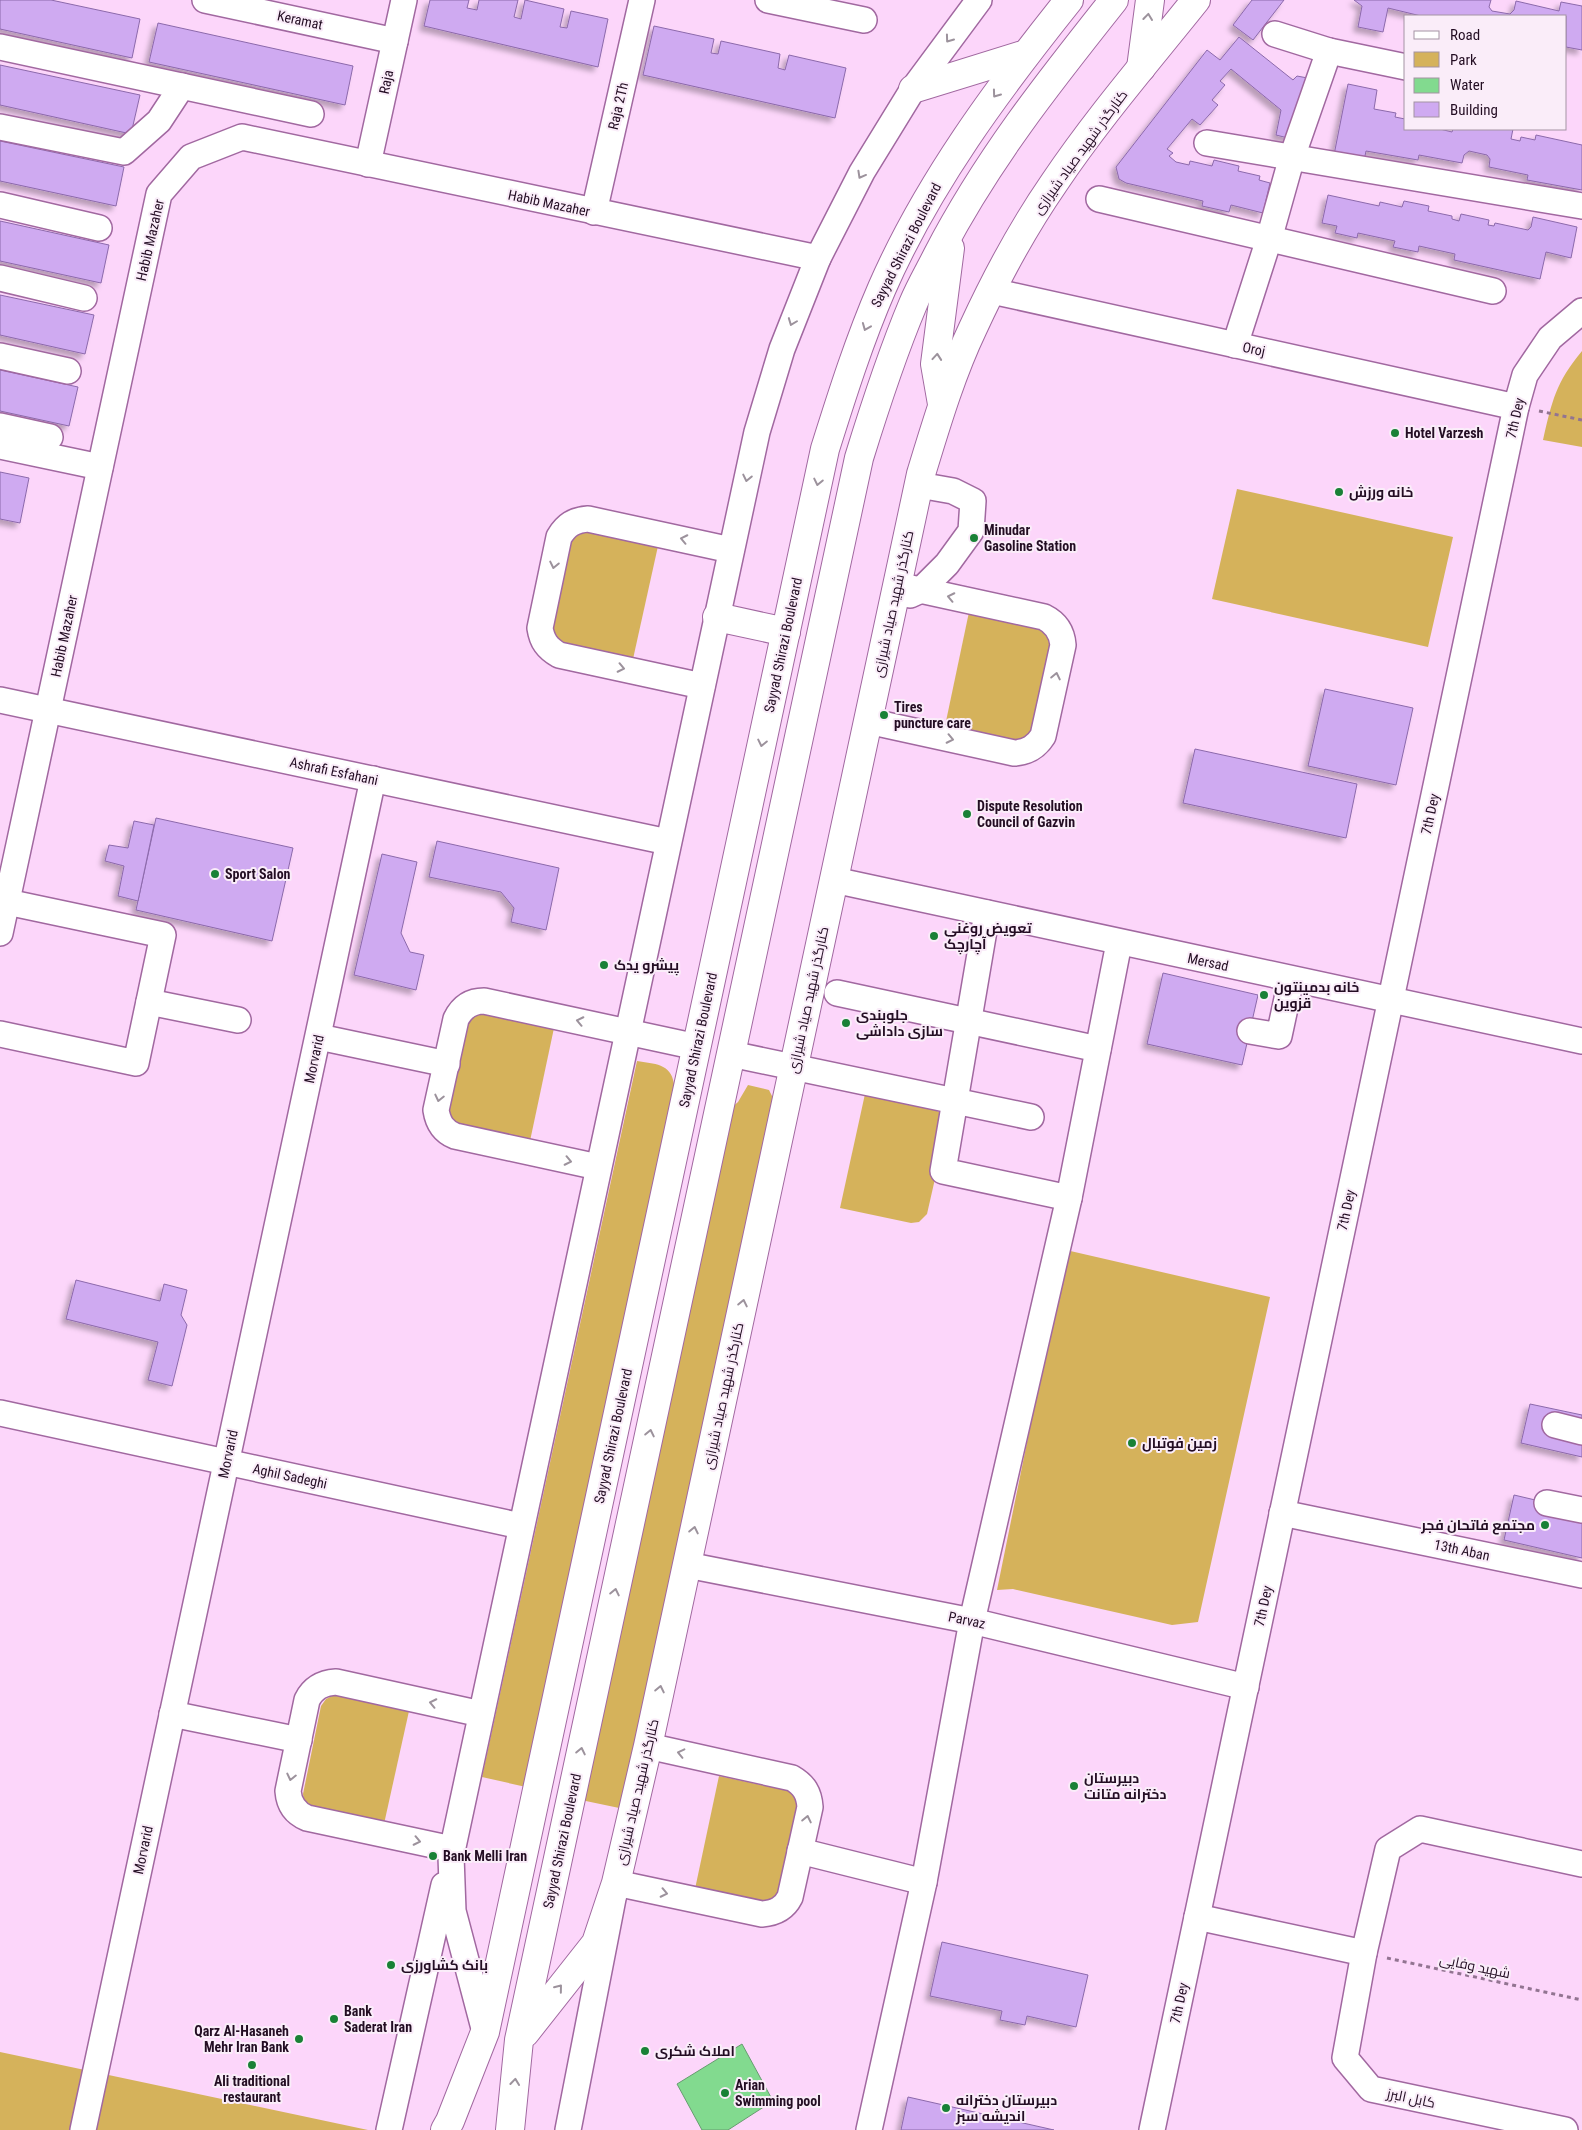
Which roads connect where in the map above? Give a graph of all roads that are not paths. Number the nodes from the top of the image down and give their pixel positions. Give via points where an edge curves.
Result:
1 (205, 0) edge
2 (404, 0) edge
3 (642, 0) edge
4 (768, 0) edge
5 (979, 0) edge
6 (1069, 0) edge
7 (1114, 0) edge
8 (1150, 0) edge
9 (1196, 0) edge
10 (864, 20) dead end
11 (1275, 34) dead end
12 (395, 41) junction
13 (0, 47) edge
14 (1329, 51) junction
15 (1026, 54) junction
16 (1404, 67) edge
17 (1141, 68) junction
18 (182, 86) junction
19 (913, 88) junction
20 (310, 114) dead end
21 (0, 127) edge
22 (1207, 143) dead end
23 (1292, 157) junction
24 (368, 164) junction
25 (1099, 199) dead end
26 (0, 205) edge
27 (1582, 206) edge
28 (594, 212) junction
29 (954, 224) junction
30 (99, 228) dead end
31 (1269, 238) junction
32 (818, 258) junction
33 (0, 278) edge
34 (992, 291) junction
35 (1493, 291) dead end
36 (84, 298) dead end
37 (1582, 311) edge
38 (1235, 345) junction
39 (0, 356) edge
40 (68, 371) dead end
41 (942, 405) junction
42 (1517, 406) junction
43 (0, 426) edge
44 (50, 437) dead end
45 (0, 446) edge
46 (100, 467) junction
47 (919, 485) junction
48 (731, 550) junction
49 (904, 593) junction
50 (717, 617) junction
51 (786, 632) junction
52 (702, 686) junction
53 (0, 700) edge
54 (48, 710) junction
55 (868, 721) junction
56 (373, 779) junction
57 (668, 842) junction
58 (834, 880) junction
59 (7, 902) junction
60 (987, 913) junction
61 (0, 933) edge
62 (1119, 943) junction
63 (1290, 980) junction
64 (837, 993) dead end
65 (1391, 1001) junction
66 (149, 1002) junction
67 (238, 1020) dead end
68 (968, 1021) junction
69 (1250, 1031) dead end
70 (628, 1032) junction
71 (0, 1034) edge
72 (319, 1038) junction
73 (1582, 1041) edge
74 (697, 1047) junction
75 (1098, 1049) junction
76 (731, 1054) junction
77 (447, 1064) junction
78 (794, 1067) junction
79 (955, 1100) junction
80 (1031, 1117) dead end
81 (598, 1168) junction
82 (1069, 1198) junction
83 (0, 1413) edge
84 (1555, 1425) dead end
85 (1582, 1432) edge
86 (226, 1462) junction
87 (1547, 1503) dead end
88 (1582, 1510) edge
89 (1282, 1513) junction
90 (521, 1526) junction
91 (687, 1565) junction
92 (1582, 1575) edge
93 (972, 1621) junction
94 (1246, 1687) junction
95 (172, 1714) junction
96 (481, 1714) junction
97 (299, 1740) junction
98 (648, 1746) junction
99 (800, 1851) junction
100 (451, 1852) junction
101 (1582, 1864) edge
102 (924, 1882) junction
103 (616, 1883) junction
104 (1197, 1917) junction
105 (1364, 1953) junction
106 (485, 2032) junction
107 (519, 2040) junction
108 (83, 2130) edge
109 (389, 2130) edge
110 (445, 2130) edge
111 (510, 2130) edge
112 (568, 2130) edge
113 (869, 2130) edge
114 (1152, 2130) edge
115 (1565, 2130) edge

1 - 12 street, Keramat
2 - 12 street, Raja
3 - 28 street, Raja 2Th
4 - 10 street
5 -> 19 street
6 - 15 main road, Sayyad Shirazi Boulevard
7 - 29 main road, Sayyad Shirazi Boulevard via 1001,147
17 -> 8 main road
9 - 17 main road, کنارگذر شهید صیاد شیرازی
11 - 14 street
12 - 24 street, Raja
13 - 18 street
14 - 16 street
14 - 23 street
15 - 19 main road
15 -> 51 main road, Sayyad Shirazi Boulevard via 967,136 923,206 882,288 848,373 825,449
17 - 34 main road, کنارگذر شهید صیاد شیرازی via 1054,183
18 - 20 street
18 - 21 street via 160,121 124,152
19 -> 32 street via 862,172
22 - 23 street
23 - 27 street
23 - 31 street
24 - 28 street, Habib Mazaher
24 - 46 street, Habib Mazaher via 242,137 190,156 159,194
25 - 31 street
26 - 30 street
28 - 32 street, Habib Mazaher
41 -> 29 main road via 936,364
29 - 76 main road, Sayyad Shirazi Boulevard via 914,302 882,384 859,458
31 - 35 street
31 - 38 street
32 -> 48 street via 782,350 757,432
33 - 36 street
34 - 38 street, Oroj
34 - 41 main road, کنارگذر شهید صیاد شیرازی via 972,328
37 - 42 street, 7th Dey via 1550,338 1525,375
38 - 42 street, Oroj
39 - 40 street
41 - 47 main road, کنارگذر شهید صیاد شیرازی
42 - 65 street, 7th Dey
43 - 44 street
45 - 46 street
46 - 54 street, Habib Mazaher
47 - 49 main road, کنارگذر شهید صیاد شیرازی
47 - 49 street via 953,491 973,501 971,531 947,564
48 - 50 street
48 -> 52 street via 588,518 574,521 559,537 540,628 547,647 559,654
49 - 55 main road, کنارگذر شهید صیاد شیرازی
55 -> 49 street via 1014,753 1028,751 1042,736 1062,645 1056,625 1044,617
50 - 51 main road
50 - 52 street
51 -> 74 main road, Sayyad Shirazi Boulevard
52 - 57 street
53 - 54 street, Ashrafi Esfahani
54 - 56 street, Ashrafi Esfahani
54 - 59 street, Habib Mazaher
55 - 58 main road, کنارگذر شهید صیاد شیرازی
56 - 57 street, Ashrafi Esfahani
56 - 72 street, Morvarid
57 - 70 street
58 - 60 street, Mersad
58 - 78 main road, کنارگذر شهید صیاد شیرازی
59 - 61 street, Habib Mazaher
59 - 66 street via 163,935
60 - 62 street, Mersad
60 - 68 street
62 - 63 street, Mersad
62 - 75 street
63 - 65 street, Mersad
63 - 69 street via 1279,1036
64 - 68 street
65 - 73 street, Mersad
65 - 89 street, 7th Dey
66 - 67 street
66 - 71 street via 136,1063
68 - 75 street
68 - 79 street
70 - 74 street
70 -> 77 street via 477,1001 464,1007 456,1019
70 - 81 street
72 - 77 street
72 - 86 street, Morvarid
74 - 106 main road, Sayyad Shirazi Boulevard
75 - 82 street
76 - 78 street
107 -> 76 main road, Sayyad Shirazi Boulevard
77 -> 81 street via 436,1110 440,1123 449,1133
78 - 79 street
91 -> 78 main road, کنارگذر شهید صیاد شیرازی
79 - 80 street
79 - 82 street via 943,1171
81 - 90 street
82 - 93 street
83 - 86 street, Aghil Sadeghi
84 - 85 street
86 - 90 street, Aghil Sadeghi
86 - 95 street, Morvarid
87 - 88 street
89 - 92 street, 13th Aban
89 - 94 street, 7th Dey
90 - 96 street
91 - 93 street, Parvaz
98 -> 91 main road, کنارگذر شهید صیاد شیرازی
93 - 94 street, Parvaz
93 - 102 street
94 - 104 street, 7th Dey
95 - 97 street
95 - 108 street, Morvarid
96 -> 97 street via 336,1682 328,1683 310,1694
96 - 100 street
97 -> 100 street via 288,1791 291,1805 300,1815
99 -> 98 street via 810,1807 807,1792 798,1782
98 - 103 main road, کنارگذر شهید صیاد شیرازی
99 - 102 street
103 -> 99 street via 769,1914 782,1908 790,1897
100 - 106 street via 453,1911
100 - 109 street
101 - 105 street, کابل البرز via 1420,1829 1388,1849
102 - 113 street
107 -> 103 main road, کنارگذر شهید صیاد شیرازی via 596,1943
103 - 112 street
104 - 105 street
104 - 114 street, 7th Dey
105 - 115 street, کابل البرز via 1345,2058 1371,2089
106 - 110 main road, Sayyad Shirazi Boulevard
111 -> 107 main road, Sayyad Shirazi Boulevard

